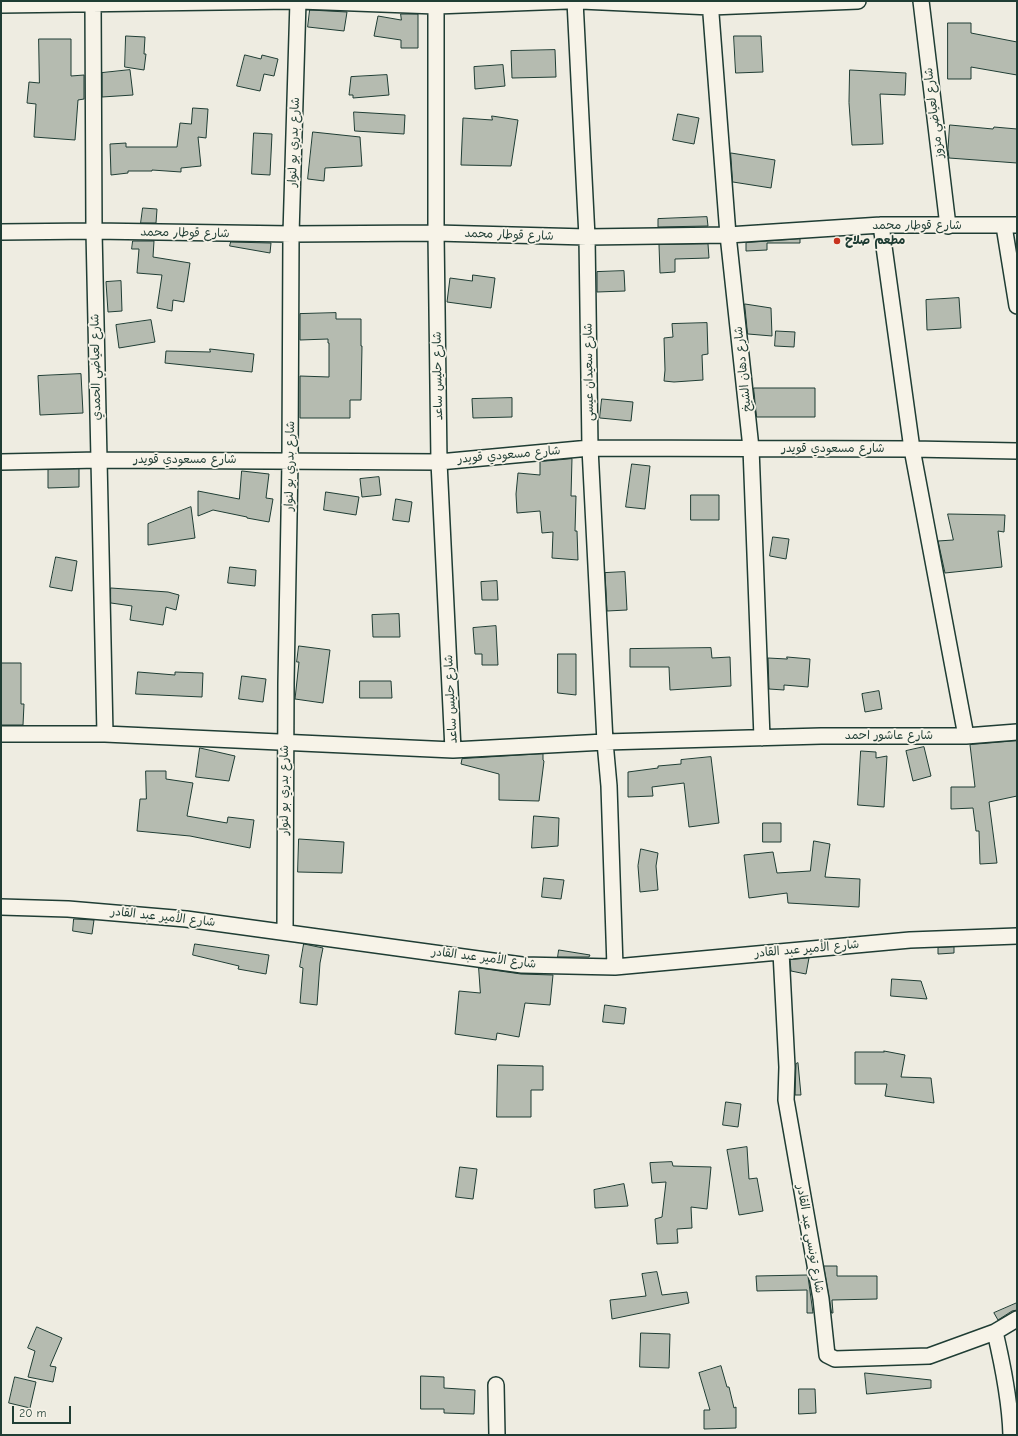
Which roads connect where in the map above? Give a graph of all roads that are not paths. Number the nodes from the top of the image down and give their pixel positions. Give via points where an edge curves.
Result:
1 (292, 1) edge
2 (299, 1) edge
3 (566, 1) edge
4 (575, 1) edge
5 (581, 1) edge
6 (858, 1) edge
7 (921, 1) edge
8 (93, 2) edge
9 (436, 3) edge
10 (711, 4) edge
11 (1, 5) edge
12 (881, 225) junction
13 (948, 226) junction
14 (1010, 226) edge
15 (94, 231) junction
16 (1, 232) edge
17 (436, 233) junction
18 (291, 234) junction
19 (728, 235) junction
20 (587, 237) junction
21 (1017, 306) edge
22 (590, 448) junction
23 (751, 448) junction
24 (912, 449) junction
25 (1017, 451) edge
26 (99, 460) junction
27 (290, 461) junction
28 (1, 462) edge
29 (439, 462) junction
30 (1017, 732) edge
31 (1, 734) edge
32 (105, 734) junction
33 (966, 736) junction
34 (762, 738) junction
35 (285, 742) junction
36 (605, 742) junction
37 (453, 750) junction
38 (1, 907) edge
39 (285, 931) junction
40 (1017, 936) edge
41 (781, 952) junction
42 (615, 967) junction
43 (1017, 1319) edge
44 (995, 1332) junction
45 (496, 1385) dead end
46 (497, 1435) edge
47 (1011, 1435) edge

1 - 8 street
2 - 9 street
2 - 18 street, شارع بدري بو لنوار
3 - 9 street
4 - 20 street, شارع سعيدان عيسى
5 - 10 street
6 - 10 street
7 - 13 street, شارع لعياضي مزوز
8 - 11 street
8 - 15 street, شارع لعياضي الحمدي
9 - 17 street, شارع حليس ساعد
10 - 19 street, شارع دهان الشيخ
12 - 13 street, شارع قوطار محمد
12 - 19 street, شارع قوطار محمد
12 - 24 street
13 - 14 street, شارع قوطار محمد
14 - 21 street
15 - 16 street, شارع قوطار محمد
15 - 18 street, شارع قوطار محمد
15 - 26 street, شارع لعياضي الحمدي
17 - 18 street, شارع قوطار محمد
17 - 20 street, شارع قوطار محمد
17 - 29 street, شارع حليس ساعد
18 - 27 street, شارع بدري بو لنوار
19 - 20 street, شارع قوطار محمد
19 - 23 street, شارع دهان الشيخ
20 - 22 street, شارع سعيدان عيسى
22 - 23 street, شارع مسعودي قويدر
22 - 29 street, شارع مسعودي قويدر
22 - 36 street, شارع سعيدان عيسى
23 - 24 street, شارع مسعودي قويدر
23 - 34 street, شارع دهان الشيخ
24 - 25 street, شارع مسعودي قويدر
24 - 33 street
26 - 27 street, شارع مسعودي قويدر
26 - 28 street, شارع مسعودي قويدر
26 - 32 street, شارع لعياضي الحمدي
27 - 29 street, شارع مسعودي قويدر
27 - 35 street, شارع بدري بو لنوار
29 - 37 street, شارع حليس ساعد
30 - 33 street, شارع عاشور احمد
31 - 32 street, شارع عاشور احمد
32 - 35 street, شارع عاشور احمد
33 - 34 street, شارع عاشور احمد
34 - 36 street, شارع عاشور احمد
35 - 37 street, شارع عاشور احمد
35 - 39 street, شارع بدري بو لنوار
36 - 37 street, شارع عاشور احمد
36 - 42 street, شارع سعيدان عيسى via 609,786
38 - 39 street, شارع الأمير عبد القادر via 186,918
39 - 42 street, شارع الأمير عبد القادر via 522,965
40 - 41 street, شارع الأمير عبد القادر via 910,940
41 - 42 street, شارع الأمير عبد القادر
41 - 44 street, شارع تونسي عبد القادر via 787,1067 786,1100 821,1299 827,1355 835,1359 929,1356
43 - 44 street
44 - 47 street via 1005,1377
45 - 46 street

